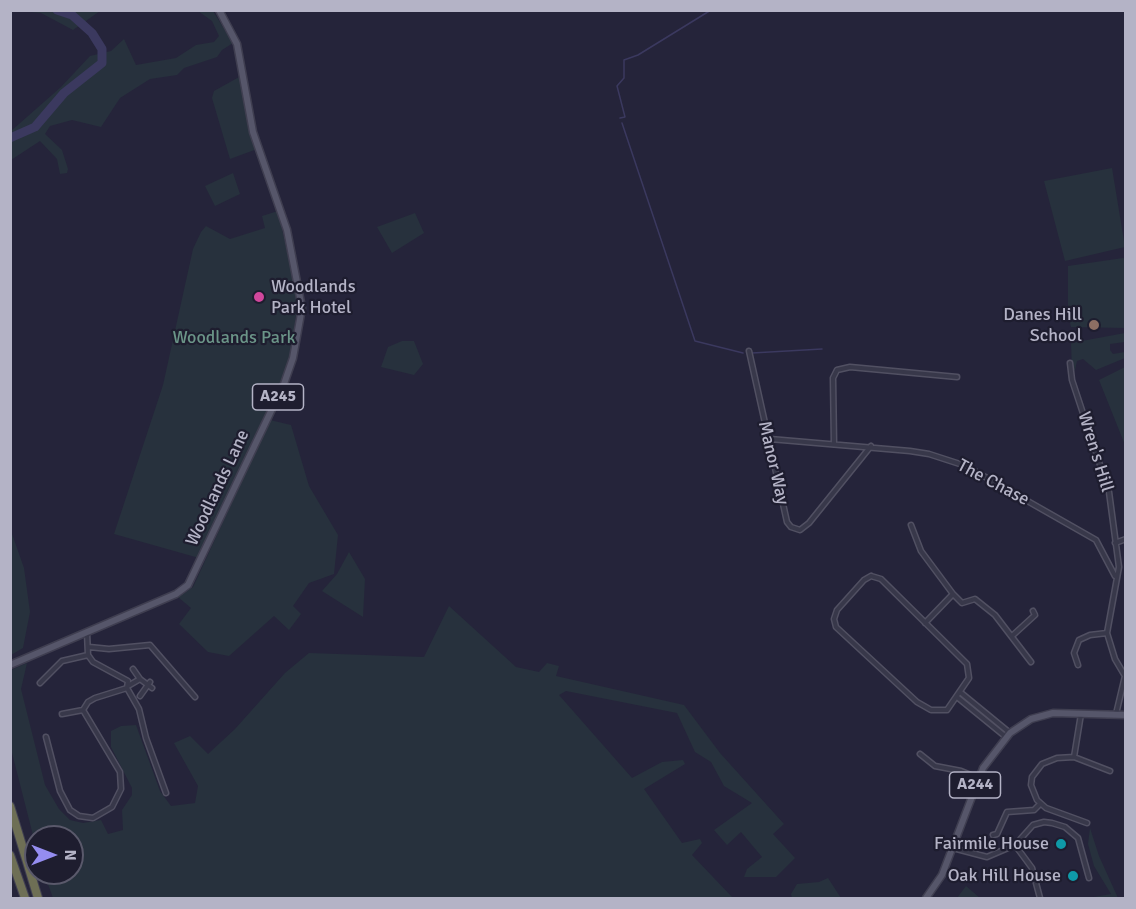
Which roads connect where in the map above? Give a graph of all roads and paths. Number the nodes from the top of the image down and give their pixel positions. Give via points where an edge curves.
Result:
1 (219, 10) edge
2 (749, 351) dead end
3 (1070, 363) dead end
4 (957, 377) dead end
5 (770, 440) junction
6 (834, 444) junction
7 (871, 446) junction
8 (911, 525) dead end
9 (1125, 539) edge
10 (1115, 543) junction
11 (1115, 576) junction
12 (953, 594) junction
13 (1033, 611) dead end
14 (925, 623) junction
15 (87, 633) junction
16 (1107, 633) junction
17 (1012, 636) junction
18 (89, 646) junction
19 (88, 655) junction
20 (1031, 662) dead end
21 (10, 665) edge
22 (1078, 665) dead end
23 (133, 669) dead end
24 (140, 679) junction
25 (40, 684) dead end
26 (127, 687) junction
27 (960, 692) junction
28 (140, 696) dead end
29 (195, 697) dead end
30 (957, 697) junction
31 (83, 710) junction
32 (1081, 713) junction
33 (62, 714) dead end
34 (1116, 715) junction
35 (1125, 715) edge
36 (1008, 735) junction
37 (46, 737) dead end
38 (920, 754) dead end
39 (1074, 757) junction
40 (1110, 771) dead end
41 (978, 778) junction
42 (166, 793) dead end
43 (1040, 804) junction
44 (10, 806) edge
45 (1086, 823) dead end
46 (993, 835) dead end
47 (1015, 844) junction
48 (951, 848) junction
49 (10, 855) edge
50 (1089, 878) dead end
51 (25, 898) edge
52 (38, 898) edge
53 (926, 898) edge
54 (1040, 898) edge

1 - 15 main road, Woodlands Lane / A245 via 237,44 253,132 287,230 302,308 293,358 188,585
2 - 5 street, Manor Way
3 - 10 street, Wren's Hill via 1091,443 1108,483
4 - 6 street via 850,367 837,370 832,378
5 - 6 street, The Chase
5 - 7 street, Manor Way via 787,522 795,530 817,515
6 - 7 street, The Chase
7 - 11 street, The Chase via 929,454 980,472 1096,540
8 - 12 street via 921,551
9 - 10 street
10 - 11 street, Wren's Hill via 1119,567
11 - 16 street, Wren's Hill via 1115,598
12 - 14 street
12 - 17 street via 962,603 975,599
13 - 17 street via 1035,615
14 - 27 street via 968,667 969,678
14 - 30 street via 875,576 864,580 837,610 834,619 838,629 924,707 943,712
15 - 18 street
15 - 21 main road, Woodlands Lane / A245
16 - 22 street via 1079,640 1074,653
16 - 34 street via 1125,676
17 - 20 street
18 - 19 street
18 - 29 street via 109,649 150,645
19 - 25 street via 62,661
19 - 26 street via 93,662 121,675 128,681
23 - 24 street
24 - 26 street
24 - 28 street via 150,685
26 - 31 street via 95,698
26 - 42 street via 139,709
27 - 30 street
27 - 36 street
30 - 36 street
31 - 33 street
31 - 37 street via 120,772 119,796 107,812 93,818 70,810 60,791
32 - 34 main road, A244
32 - 36 main road, A244 via 1042,715
32 - 39 street
34 - 35 main road, A244
36 - 41 main road, A244 via 988,758
38 - 41 street via 935,766
39 - 40 street
39 - 43 street via 1048,761 1036,770 1031,786
41 - 48 main road, A244
43 - 45 street
43 - 46 street via 1034,810 1008,812 998,834
44 - 52 highway
47 - 48 street via 987,857
47 - 50 street via 1038,823 1065,827 1083,847
47 - 54 street via 1032,868
48 - 53 main road, A244 via 942,875
49 - 51 highway

